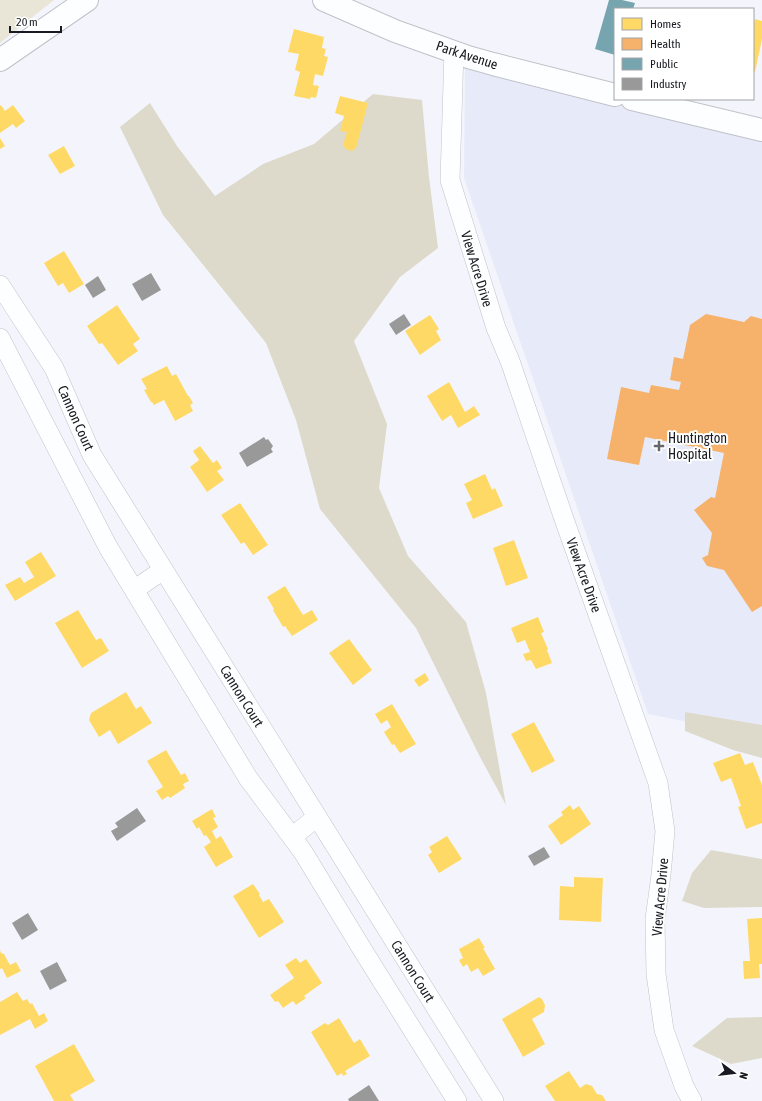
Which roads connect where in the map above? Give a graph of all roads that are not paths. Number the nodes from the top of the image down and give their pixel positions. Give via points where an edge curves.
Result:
1 (87, 0) edge
2 (324, 0) edge
3 (454, 51) junction
4 (0, 60) edge
5 (614, 95) edge
6 (636, 100) edge
7 (762, 130) edge
8 (0, 285) edge
9 (0, 338) edge
10 (75, 416) junction
11 (49, 432) junction
12 (163, 570) junction
13 (134, 590) junction
14 (318, 817) junction
15 (292, 837) junction
16 (487, 1098) edge
17 (457, 1101) edge
18 (692, 1101) edge

1 - 4 main road
2 - 3 main road, Park Avenue via 395,31
3 - 5 main road, Park Avenue via 493,64
3 - 18 street, View Acre Drive via 450,180 496,328 510,361 658,783 665,831 655,919 656,974 664,1030
6 - 7 main road
8 - 10 street, Cannon Court via 54,368
9 - 11 street, Cannon Court
10 - 11 street
10 - 12 street, Cannon Court via 92,455
11 - 13 street, Cannon Court via 108,547
12 - 13 street
12 - 14 street, Cannon Court
13 - 15 street, Cannon Court via 248,778
14 - 15 street
14 - 16 street, Cannon Court
15 - 17 street, Cannon Court

